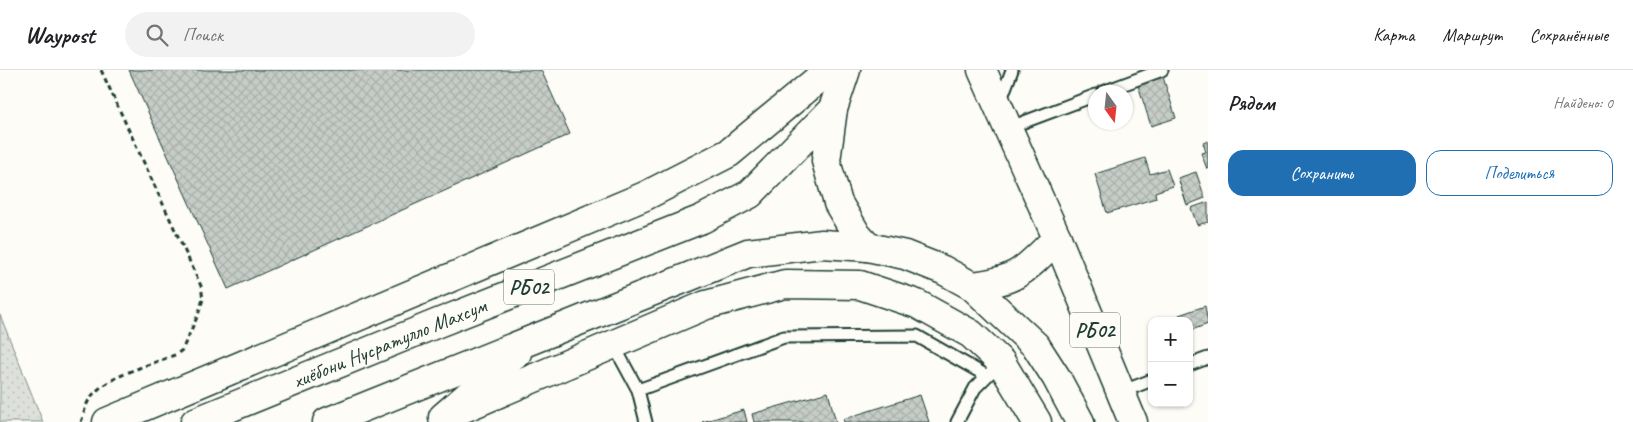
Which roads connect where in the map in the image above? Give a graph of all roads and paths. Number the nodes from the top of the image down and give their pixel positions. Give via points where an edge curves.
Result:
1 (101, 70) edge
2 (829, 70) edge
3 (846, 70) edge
4 (982, 70) edge
5 (1012, 70) edge
6 (1162, 70) edge
7 (1122, 85) edge
8 (1088, 97) edge
9 (833, 108) junction
10 (1003, 117) junction
11 (1057, 238) junction
12 (868, 247) junction
13 (972, 286) junction
14 (535, 337) junction
15 (613, 344) junction
16 (1208, 358) edge
17 (1193, 364) edge
18 (994, 369) junction
19 (1148, 382) edge
20 (638, 390) junction
21 (1120, 392) junction
22 (438, 419) edge
23 (81, 422) edge
24 (107, 422) edge
25 (195, 422) edge
26 (326, 422) edge
27 (646, 422) edge
28 (957, 422) edge
29 (1037, 422) edge
30 (1080, 422) edge
31 (1133, 422) edge

1 - 23 path via 201,286 203,299 182,350 97,390 88,400
2 - 24 main road via 729,152 645,196
3 - 9 main road
4 - 10 main road
5 - 10 lane
6 - 7 lane
8 - 10 lane
9 - 12 main road via 826,161 838,204
9 - 25 main road, хиёбони Нусратулло Махсум / РБ02 via 750,194 702,219
10 - 11 main road
11 - 13 main road via 1016,276 993,284
11 - 21 main road, РБ02
12 - 13 main road via 905,255
12 - 14 main road, РБ02 via 822,244 748,253
13 - 30 main road, РБ02 via 1036,346
14 - 22 main road
14 - 26 main road, РБ02
15 - 18 main road via 706,305 785,284 860,285 917,304 971,334
15 - 20 lane
15 - 22 main road
16 - 17 lane
18 - 20 lane via 917,336 784,337
18 - 28 lane via 975,388
18 - 29 main road
19 - 21 lane
20 - 27 lane
21 - 31 main road, РБ02

